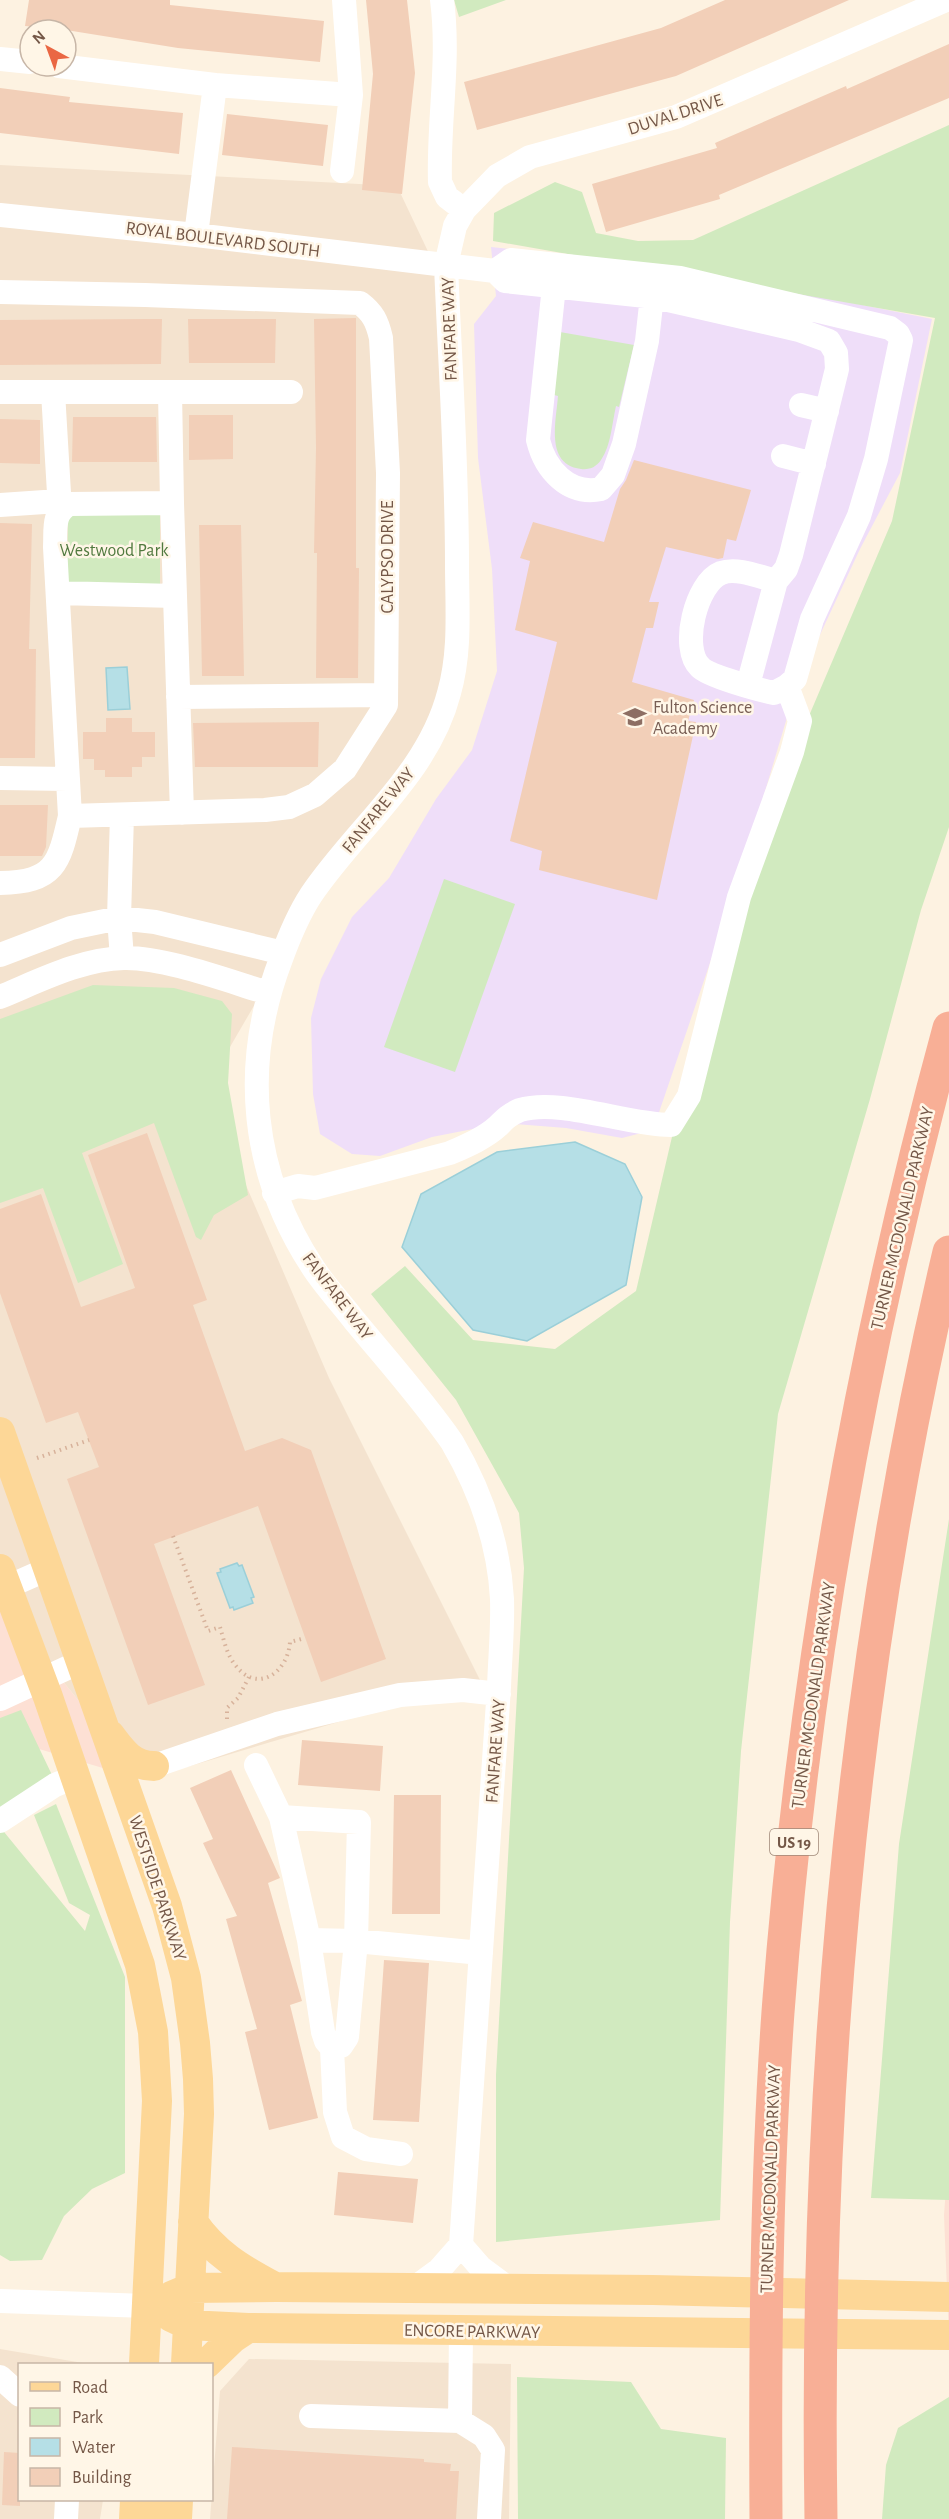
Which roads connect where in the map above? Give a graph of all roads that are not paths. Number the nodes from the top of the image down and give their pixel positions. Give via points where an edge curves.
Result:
1 (344, 0) edge
2 (442, 0) edge
3 (946, 0) edge
4 (0, 59) edge
5 (18, 61) edge
6 (78, 68) edge
7 (215, 85) junction
8 (351, 95) junction
9 (342, 171) dead end
10 (464, 210) junction
11 (0, 215) edge
12 (196, 235) junction
13 (446, 265) junction
14 (495, 271) junction
15 (554, 286) junction
16 (0, 292) edge
17 (652, 296) junction
18 (0, 392) edge
19 (52, 392) junction
20 (170, 392) junction
21 (291, 392) dead end
22 (801, 405) dead end
23 (827, 411) junction
24 (783, 456) dead end
25 (814, 464) junction
26 (172, 503) junction
27 (0, 505) edge
28 (59, 506) junction
29 (776, 581) junction
30 (58, 593) junction
31 (175, 596) junction
32 (748, 685) junction
33 (788, 686) junction
34 (386, 695) junction
35 (178, 697) junction
36 (0, 778) edge
37 (68, 779) junction
38 (182, 813) junction
39 (122, 815) junction
40 (70, 816) junction
41 (0, 883) edge
42 (119, 918) junction
43 (283, 953) junction
44 (0, 955) edge
45 (122, 958) junction
46 (268, 993) junction
47 (0, 997) edge
48 (949, 1028) edge
49 (274, 1193) junction
50 (949, 1252) edge
51 (0, 1432) edge
52 (48, 1569) junction
53 (2, 1582) edge
54 (80, 1662) junction
55 (41, 1680) junction
56 (499, 1694) junction
57 (0, 1699) edge
58 (100, 1718) junction
59 (154, 1766) junction
60 (256, 1766) dead end
61 (75, 1777) junction
62 (133, 1812) junction
63 (281, 1817) junction
64 (0, 1821) edge
65 (309, 1940) junction
66 (356, 1941) junction
67 (481, 1953) junction
68 (332, 2048) junction
69 (400, 2154) dead end
70 (194, 2222) junction
71 (461, 2245) junction
72 (276, 2287) junction
73 (190, 2288) junction
74 (413, 2289) junction
75 (511, 2290) junction
76 (941, 2297) edge
77 (0, 2301) edge
78 (147, 2306) junction
79 (188, 2325) junction
80 (248, 2328) junction
81 (461, 2331) junction
82 (940, 2336) edge
83 (144, 2363) edge
84 (164, 2363) edge
85 (186, 2363) edge
86 (207, 2363) edge
87 (0, 2377) edge
88 (18, 2393) edge
89 (311, 2416) dead end
90 (460, 2421) junction
91 (67, 2501) edge
92 (135, 2501) edge
93 (157, 2501) edge
94 (178, 2501) edge
95 (66, 2519) edge
96 (134, 2519) edge
97 (156, 2519) edge
98 (177, 2519) edge
99 (489, 2519) edge
100 (766, 2519) edge
101 (821, 2519) edge

1 - 8 street
2 - 10 street via 445,64 440,182 447,197
3 - 10 street, DUVAL DRIVE via 676,117 530,157 497,176
4 - 5 street
6 - 7 street
7 - 8 street
7 - 12 street
8 - 9 street
10 - 13 street, DUVAL DRIVE via 455,226
11 - 12 street, ROYAL BOULEVARD SOUTH
12 - 13 street, ROYAL BOULEVARD SOUTH
13 - 14 street, ROYAL BOULEVARD SOUTH
13 - 43 street, FANFARE WAY via 457,526 457,653 450,692 437,730 410,774 310,896
14 - 15 street via 505,281
14 - 33 street via 511,260 680,278 890,328 898,334 901,340 895,378 859,516 812,619 795,679
15 - 17 street
15 - 17 street via 538,440 551,471 567,484 584,490 601,489 613,476 648,342
16 - 34 street, CALYPSO DRIVE via 360,303 372,311 381,338 388,473
17 - 23 street via 749,316 829,341 836,353 837,369
18 - 19 street
19 - 20 street
19 - 28 street
20 - 21 street
20 - 26 street
22 - 23 street
23 - 25 street
24 - 25 street
25 - 29 street via 791,555
26 - 28 street
26 - 31 street
27 - 28 street
28 - 30 street
29 - 32 street
29 - 32 street via 740,572 720,573 708,582 698,603 691,654 711,674
30 - 31 street
30 - 37 street
31 - 35 street
32 - 33 street via 774,693
33 - 49 street via 800,721 792,752 739,897 689,1096 671,1125 650,1125 560,1108 522,1110 450,1153 315,1188 298,1186
34 - 35 street
34 - 38 street, CALYPSO DRIVE via 386,705 345,769 315,795 289,807
35 - 38 street
36 - 37 street
37 - 40 street
38 - 39 street, CALYPSO DRIVE
39 - 40 street, CALYPSO DRIVE
39 - 42 street
40 - 41 street via 60,857 48,872 24,881
42 - 43 street via 155,922
42 - 44 street via 71,928
42 - 45 street
43 - 46 street, FANFARE WAY
45 - 46 street via 160,963
45 - 47 street via 74,968
46 - 49 street, FANFARE WAY via 256,1089 263,1151
48 - 100 highway, TURNER MCDONALD PARKWAY / US 19 via 864,1382 825,1596 799,1791 779,2000 769,2184
49 - 56 street, FANFARE WAY via 315,1272 438,1423 469,1471 489,1523 499,1567
50 - 101 highway via 917,1399 880,1606 842,1914 822,2230
51 - 52 main road, WESTSIDE PARKWAY
52 - 53 street
52 - 54 main road, WESTSIDE PARKWAY
53 - 55 main road
54 - 55 street
54 - 58 main road, WESTSIDE PARKWAY
55 - 57 street
55 - 61 main road
56 - 59 street via 463,1690 400,1695 277,1724
56 - 67 street, FANFARE WAY
58 - 59 main road via 133,1762
58 - 62 main road, WESTSIDE PARKWAY
59 - 62 main road via 139,1790
60 - 63 street
61 - 64 street via 55,1785
61 - 78 main road via 141,1965 153,2032 157,2124
62 - 70 main road, WESTSIDE PARKWAY via 167,1906 186,1978 199,2114
63 - 65 street
63 - 66 street via 359,1822
65 - 66 street
65 - 68 street via 323,2032
66 - 67 street
66 - 68 street via 347,2037 341,2046
67 - 71 street, FANFARE WAY
68 - 69 street via 335,2112 343,2137 366,2149
70 - 72 main road via 226,2259
70 - 73 main road, WESTSIDE PARKWAY
71 - 74 street via 439,2270
71 - 75 street via 482,2268
72 - 73 main road
72 - 74 main road
73 - 78 main road
73 - 79 main road, WESTSIDE PARKWAY
74 - 75 main road
75 - 76 main road
77 - 78 street, ENCORE PARKWAY
78 - 79 main road, ENCORE PARKWAY
78 - 83 main road
78 - 84 main road via 162,2339
79 - 80 main road, ENCORE PARKWAY
79 - 85 main road, WESTSIDE PARKWAY
80 - 81 main road, ENCORE PARKWAY
80 - 86 main road
81 - 82 main road, ENCORE PARKWAY
81 - 90 street
87 - 88 street
89 - 90 street
90 - 99 street via 484,2436 493,2450
91 - 95 street
92 - 96 main road
93 - 97 main road
94 - 98 main road

